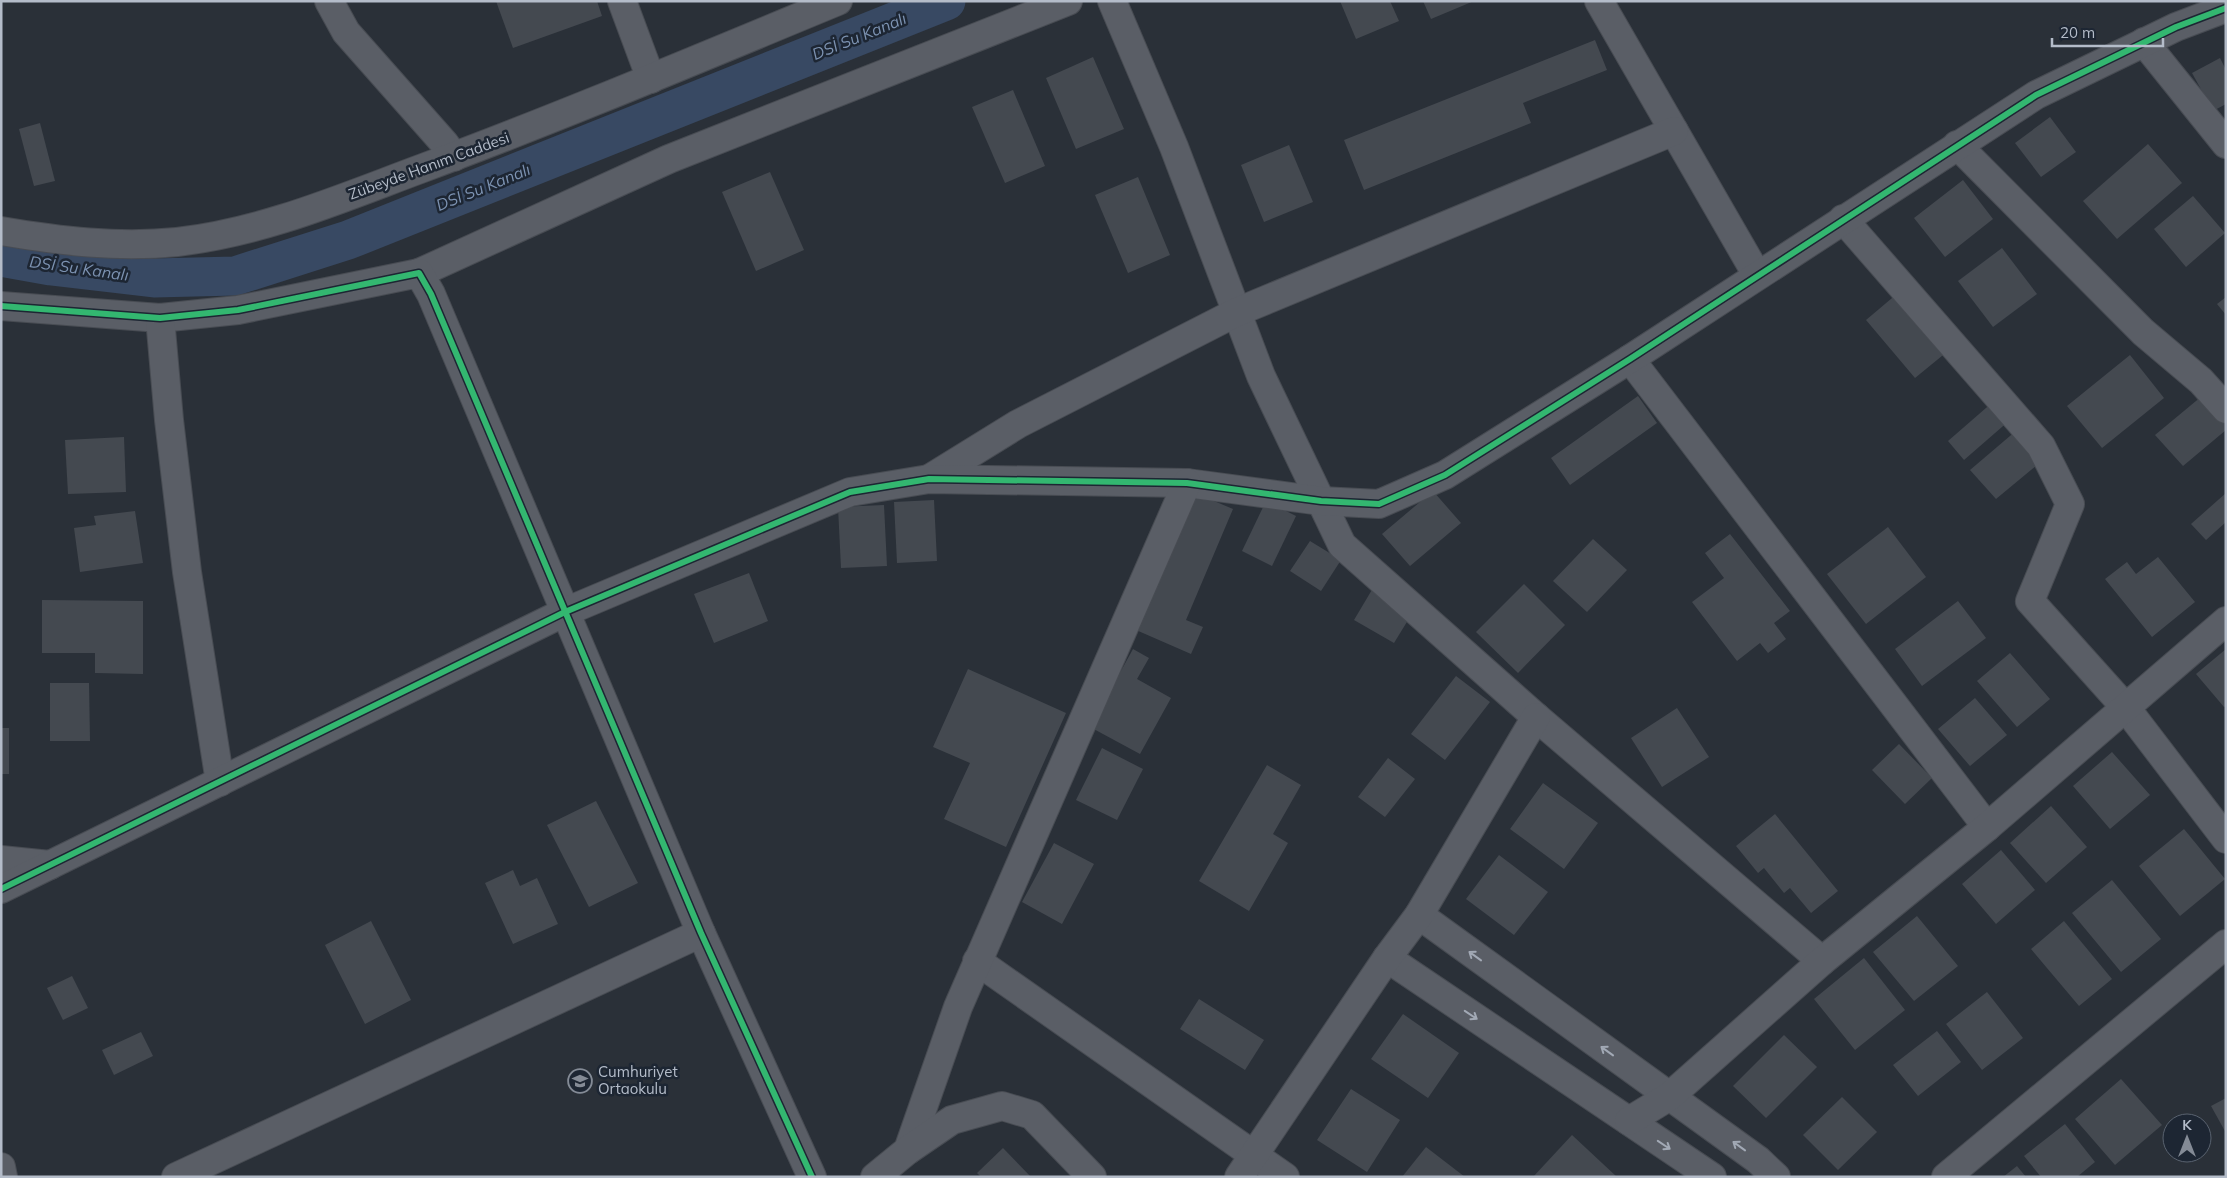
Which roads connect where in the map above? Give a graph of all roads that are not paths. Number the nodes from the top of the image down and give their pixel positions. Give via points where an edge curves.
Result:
1 (329, 1) edge
2 (622, 1) edge
3 (838, 1) edge
4 (1068, 1) edge
5 (1112, 1) edge
6 (1599, 1) edge
7 (2226, 8) edge
8 (2144, 42) junction
9 (650, 79) junction
10 (1674, 131) junction
11 (2226, 144) edge
12 (1957, 145) junction
13 (454, 157) junction
14 (1843, 219) junction
15 (1, 231) edge
16 (419, 273) junction
17 (1757, 275) junction
18 (1, 306) edge
19 (1237, 312) junction
20 (160, 318) junction
21 (1630, 359) junction
22 (2226, 409) edge
23 (929, 479) junction
24 (1187, 483) junction
25 (1321, 501) junction
26 (565, 612) junction
27 (2226, 621) edge
28 (2126, 708) junction
29 (1536, 717) junction
30 (220, 782) junction
31 (1987, 827) junction
32 (2226, 839) edge
33 (1, 860) edge
34 (50, 865) junction
35 (1, 890) edge
36 (1419, 915) junction
37 (701, 934) junction
38 (2226, 944) edge
39 (1387, 958) junction
40 (978, 962) junction
41 (1822, 962) junction
42 (1670, 1096) junction
43 (1629, 1121) junction
44 (908, 1150) junction
45 (1247, 1166) edge
46 (1, 1167) edge
47 (3, 1177) edge
48 (176, 1177) edge
49 (812, 1177) edge
50 (874, 1177) edge
51 (1092, 1177) edge
52 (1285, 1177) edge
53 (1712, 1177) edge
54 (1776, 1177) edge
55 (1946, 1177) edge

1 - 13 street via 346,32
2 - 9 street
3 - 9 street, Zübeyde Hanım Caddesi
4 - 16 street via 669,159
5 - 19 street via 1174,147
6 - 10 street
7 - 8 street
8 - 11 street
8 - 12 street via 2036,94
9 - 13 street, Zübeyde Hanım Caddesi
10 - 17 street
10 - 19 street
12 - 14 street
12 - 22 street via 2143,332 2201,381
13 - 15 street, Zübeyde Hanım Caddesi via 280,221 221,236 121,245
14 - 17 street
14 - 28 street via 2041,446 2070,504 2030,601
16 - 20 street via 238,310
16 - 26 street via 431,294
17 - 21 street
18 - 20 street
19 - 23 street via 1018,424
19 - 25 street via 1261,376
20 - 30 street via 187,572
21 - 25 street via 1445,475 1379,504
21 - 31 street
23 - 24 street
23 - 26 street via 850,492
24 - 25 street
24 - 40 street
25 - 29 street via 1342,545
26 - 30 street
26 - 37 street
27 - 28 street
28 - 31 street
28 - 32 street
29 - 36 street
29 - 41 street
30 - 34 street
31 - 41 street
33 - 34 street
34 - 35 street
36 - 39 street
42 -> 36 street
37 - 48 street
37 - 49 street
38 - 55 street
39 -> 43 street
39 - 45 street
40 - 44 street via 958,1007
40 - 45 street
41 - 42 street
42 - 43 street
54 -> 42 street via 1758,1160
43 -> 53 street
44 - 50 street
44 - 51 street via 952,1120 1002,1106 1032,1116
45 - 52 street
46 - 47 street

